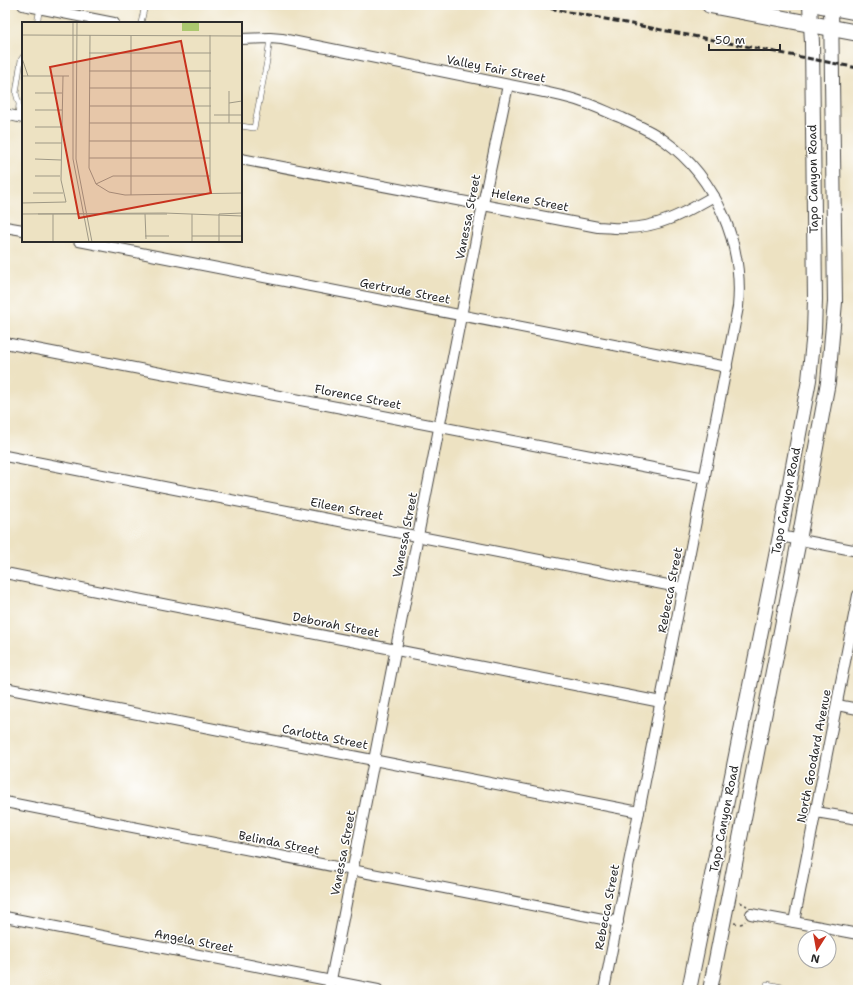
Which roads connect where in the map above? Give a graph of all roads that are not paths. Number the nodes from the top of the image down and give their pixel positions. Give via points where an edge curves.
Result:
1 (23, 5) edge
2 (145, 5) edge
3 (710, 5) edge
4 (810, 5) edge
5 (828, 6) edge
6 (40, 8) junction
7 (858, 12) edge
8 (37, 22) edge
9 (109, 22) edge
10 (142, 22) edge
11 (811, 25) junction
12 (831, 28) junction
13 (858, 33) edge
14 (270, 38) junction
15 (242, 39) edge
16 (22, 58) edge
17 (508, 85) junction
18 (5, 114) edge
19 (20, 118) edge
20 (242, 126) edge
21 (242, 159) edge
22 (714, 196) junction
23 (483, 204) junction
24 (5, 227) edge
25 (22, 230) edge
26 (84, 242) edge
27 (462, 316) junction
28 (5, 343) edge
29 (727, 367) junction
30 (440, 426) junction
31 (5, 456) edge
32 (705, 478) junction
33 (418, 536) junction
34 (780, 536) junction
35 (799, 540) junction
36 (858, 551) edge
37 (5, 573) edge
38 (683, 588) junction
39 (858, 599) edge
40 (396, 650) junction
41 (5, 688) edge
42 (661, 702) junction
43 (837, 705) junction
44 (858, 709) edge
45 (374, 760) junction
46 (5, 802) edge
47 (640, 812) junction
48 (816, 812) junction
49 (858, 819) edge
50 (353, 870) junction
51 (751, 914) dead end
52 (5, 917) edge
53 (618, 922) junction
54 (794, 922) junction
55 (858, 934) edge
56 (330, 985) edge
57 (378, 990) edge
58 (604, 990) edge
59 (689, 990) edge
60 (710, 990) edge
61 (766, 990) edge
62 (797, 990) edge

1 - 6 street
2 - 10 lane
3 - 11 main road
4 - 11 main road, Tapo Canyon Road
5 - 7 main road
5 - 12 main road, Tapo Canyon Road
6 - 8 lane
6 - 9 street
11 - 12 main road
11 - 34 main road, Tapo Canyon Road via 814,332 809,380
12 - 13 main road
12 - 35 main road, Tapo Canyon Road via 835,308 828,382
14 - 15 street, Valley Fair Street
14 - 17 street, Valley Fair Street
14 - 20 lane via 254,128
16 - 19 lane via 16,93
17 - 22 street, Valley Fair Street via 582,101 646,129 685,158
17 - 23 street, Vanessa Street
18 - 19 street
21 - 23 street, Helene Street
22 - 23 street, Helene Street via 666,221 626,228 598,227
22 - 29 street, Rebecca Street via 729,231 739,275 738,307
23 - 27 street, Vanessa Street
24 - 25 street
26 - 27 street, Gertrude Street
27 - 29 street, Gertrude Street
27 - 30 street, Vanessa Street
28 - 30 street, Florence Street
29 - 32 street, Rebecca Street
30 - 32 street, Florence Street
30 - 33 street, Vanessa Street
31 - 33 street, Eileen Street
32 - 38 street, Rebecca Street
33 - 38 street, Eileen Street
33 - 40 street, Vanessa Street
34 - 35 street
34 - 59 main road, Tapo Canyon Road
35 - 36 street
35 - 60 main road, Tapo Canyon Road
37 - 40 street, Deborah Street
38 - 42 street, Rebecca Street
39 - 43 street, North Goodard Avenue
40 - 42 street, Deborah Street
40 - 45 street, Vanessa Street
41 - 45 street, Carlotta Street
42 - 47 street, Rebecca Street
43 - 44 street
43 - 48 street, North Goodard Avenue
45 - 47 street, Carlotta Street
45 - 50 street, Vanessa Street
46 - 50 street, Belinda Street
47 - 53 street, Rebecca Street
48 - 49 street
48 - 54 street, North Goodard Avenue
50 - 53 street, Belinda Street
50 - 56 street, Vanessa Street
51 - 54 street
52 - 56 street, Angela Street
53 - 58 street, Rebecca Street
54 - 55 street
56 - 57 street, Angela Street
61 - 62 lane via 767,984

